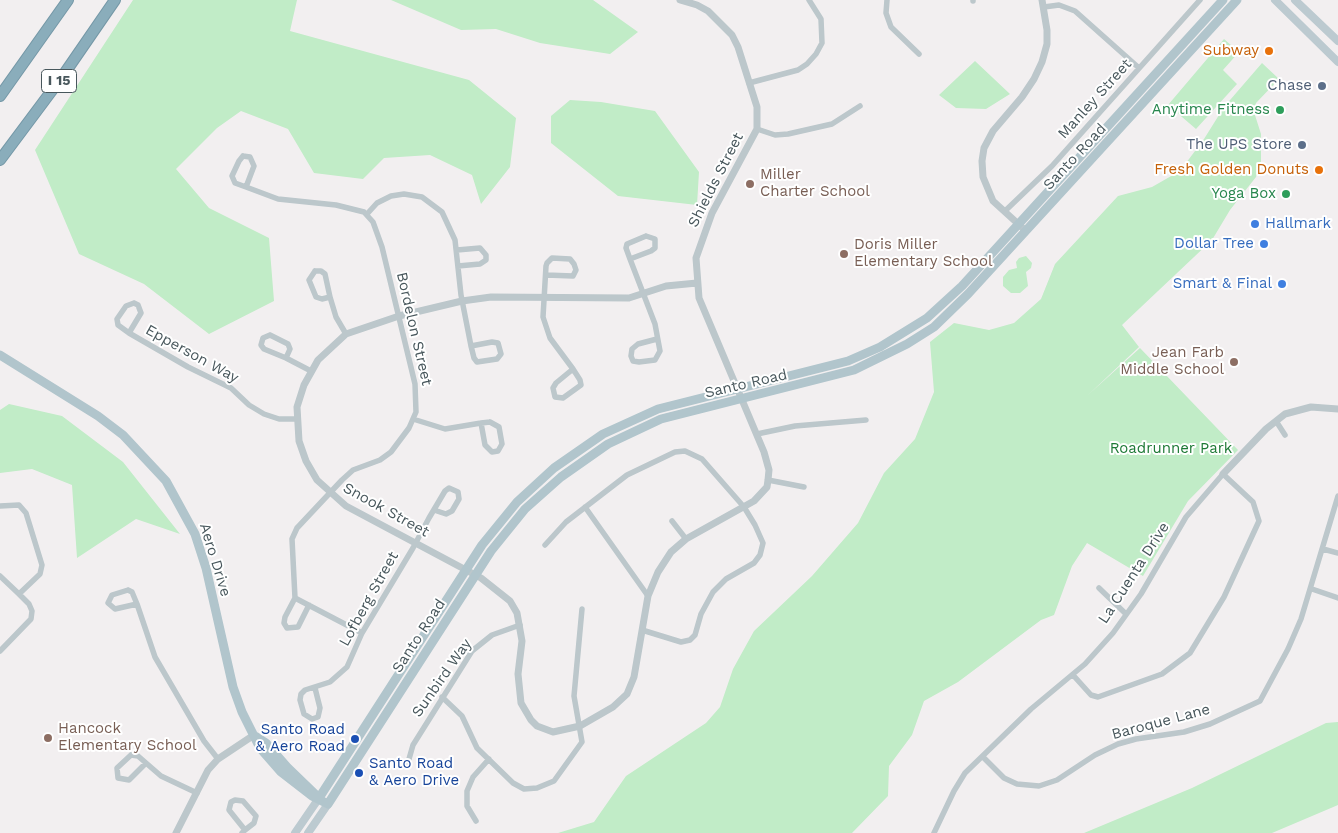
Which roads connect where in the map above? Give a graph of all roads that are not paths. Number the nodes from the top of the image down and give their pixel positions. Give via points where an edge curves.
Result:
1 (68, 0) edge
2 (115, 0) edge
3 (680, 0) edge
4 (809, 0) edge
5 (887, 0) edge
6 (1200, 0) edge
7 (1223, 0) edge
8 (1237, 0) edge
9 (1275, 0) edge
10 (1295, 0) edge
11 (698, 2) edge
12 (1043, 4) edge
13 (1338, 41) edge
14 (37, 45) junction
15 (919, 54) dead end
16 (1338, 62) edge
17 (1139, 68) junction
18 (749, 83) junction
19 (0, 84) edge
20 (0, 96) edge
21 (860, 106) dead end
22 (757, 130) junction
23 (0, 160) edge
24 (246, 187) junction
25 (1005, 211) junction
26 (367, 214) junction
27 (1018, 224) junction
28 (1026, 231) junction
29 (456, 250) junction
30 (630, 259) junction
31 (458, 266) junction
32 (546, 275) junction
33 (697, 283) junction
34 (642, 294) junction
35 (330, 297) junction
36 (544, 297) junction
37 (462, 301) junction
38 (399, 316) junction
39 (129, 333) junction
40 (346, 334) junction
41 (657, 339) junction
42 (471, 346) junction
43 (0, 355) edge
44 (286, 358) junction
45 (573, 369) junction
46 (311, 371) junction
47 (736, 388) junction
48 (741, 398) junction
49 (1338, 409) edge
50 (297, 419) junction
51 (413, 419) junction
52 (866, 420) dead end
53 (1276, 421) junction
54 (482, 423) junction
55 (757, 434) junction
56 (1285, 435) dead end
57 (1224, 474) junction
58 (768, 480) junction
59 (804, 488) dead end
60 (329, 493) junction
61 (1338, 496) edge
62 (0, 506) edge
63 (585, 507) junction
64 (744, 507) junction
65 (434, 510) junction
66 (672, 521) dead end
67 (686, 539) junction
68 (416, 542) junction
69 (544, 545) dead end
70 (1323, 549) junction
71 (1338, 553) edge
72 (465, 570) junction
73 (475, 575) junction
74 (0, 576) edge
75 (1099, 588) dead end
76 (1312, 589) junction
77 (19, 594) junction
78 (648, 596) junction
79 (295, 598) junction
80 (1338, 598) edge
81 (137, 604) junction
82 (309, 606) junction
83 (582, 609) dead end
84 (1126, 614) junction
85 (520, 626) junction
86 (642, 630) junction
87 (362, 633) junction
88 (0, 651) edge
89 (1073, 675) junction
90 (314, 688) junction
91 (442, 697) junction
92 (580, 726) junction
93 (254, 735) junction
94 (983, 757) junction
95 (218, 759) junction
96 (489, 759) junction
97 (146, 763) junction
98 (407, 766) dead end
99 (196, 794) junction
100 (319, 798) junction
101 (328, 804) junction
102 (476, 821) dead end
103 (244, 832) edge
104 (176, 833) edge
105 (295, 833) edge
106 (308, 833) edge
107 (934, 833) edge

1 - 14 highway, I 15
2 - 23 highway, I 15
3 - 11 street, Shields Street
4 - 18 street via 822,19 822,43 816,54 798,70
5 - 15 street via 886,13 891,27
6 - 17 street, Manley Street
7 - 27 main road, Santo Road
8 - 28 main road, Santo Road
9 - 16 main road
10 - 13 main road
11 - 18 street, Shields Street via 732,35
12 - 17 street via 1075,11
12 - 25 street via 1047,44 1042,62 1022,97 993,130 984,148 983,177 993,201
14 - 19 highway
14 - 20 highway, I 15
17 - 25 street, Manley Street via 1052,166
18 - 22 street, Shields Street via 756,107
21 - 22 street via 832,124 788,134 775,135
22 - 33 street, Shields Street via 703,233 696,258
24 - 24 street via 254,166 250,157 243,156 232,176 235,183
24 - 26 street via 278,199 349,207
25 - 27 street
26 - 29 street via 377,203 391,196 422,197 442,212 451,228
26 - 38 street, Bordelon Street via 377,230
27 - 28 street
27 - 47 main road, Santo Road via 941,306 900,336 848,360 807,373
28 - 48 main road, Santo Road via 948,315 907,344 854,370
29 - 31 street
29 - 31 street via 480,248 486,255 486,260 480,264
30 - 30 street via 651,251 656,244 654,240 649,236 630,241 626,248
30 - 34 street
31 - 37 street
32 - 32 street via 573,276 576,270 570,260 552,258 546,266
32 - 36 street
33 - 34 street, Snook Street via 666,286
33 - 47 street, Shields Street via 704,312
34 - 36 street, Snook Street via 617,298
34 - 41 street
35 - 35 street via 325,274 321,270 314,271 309,280 316,297
35 - 40 street
36 - 37 street, Snook Street via 492,297
36 - 45 street via 546,330
37 - 38 street, Snook Street
37 - 42 street
38 - 40 street, Snook Street
38 - 51 street, Bordelon Street via 415,384
39 - 39 street, Epperson Way via 141,313 134,303 126,306 118,319 118,325
39 - 50 street, Epperson Way via 231,388 264,414
40 - 46 street, Snook Street via 327,350
41 - 41 street via 632,349 633,361 655,360 660,351
42 - 42 street via 477,362 497,359 501,354 498,344
43 - 93 main road, Aero Drive via 111,426 141,451 166,481 195,534 206,568 232,687
44 - 44 street via 290,349 288,344 270,335 263,338 264,349
44 - 46 street
45 - 45 street via 556,383 553,388 555,397 564,398 581,385
46 - 50 street, Snook Street
47 - 48 street, Shields Street
47 - 72 main road, Santo Road via 658,409 603,434 569,456 517,502
48 - 55 street, Shields Street
48 - 73 main road, Santo Road via 661,419 608,444 574,467 525,509 490,551
49 - 53 street, La Cuenta Drive via 1302,408
50 - 60 street, Snook Street via 299,441 306,461
51 - 54 street via 445,429
51 - 60 street, Bordelon Street via 391,452 380,460 353,470
52 - 55 street via 795,426
53 - 56 street
53 - 57 street, La Cuenta Drive
54 - 54 street via 485,445 488,450 498,451 502,444 499,427 490,422
55 - 58 street, Shields Street via 767,460
57 - 84 street, La Cuenta Drive via 1186,517
57 - 89 street via 1253,502 1259,521 1224,597 1190,653 1162,674 1098,697 1091,695
58 - 59 street
58 - 64 street via 760,496
60 - 68 street, Snook Street via 346,506
60 - 79 street, Bordelon Street via 297,528 292,539
61 - 70 street, Baroque Lane
62 - 77 street via 19,505 26,513 42,565 40,574
63 - 64 street via 627,475 661,458 685,451 702,459
63 - 69 street
63 - 78 street
64 - 67 street
64 - 86 street via 762,539 760,555 754,563 726,579 713,592 701,614 695,636 681,642
65 - 65 street, Lofberg Street via 446,514 452,511 459,499 458,492 449,488
65 - 68 street, Lofberg Street
66 - 67 street
67 - 78 street via 658,572
68 - 72 street, Snook Street
68 - 87 street, Lofberg Street
70 - 71 street
70 - 76 street, Baroque Lane
72 - 73 street, Snook Street
72 - 100 main road, Santo Road
73 - 85 street, Snook Street via 510,601
73 - 101 main road, Santo Road
74 - 77 street
75 - 84 street
76 - 80 street
76 - 94 street, Baroque Lane via 1288,649 1260,701 1184,732 1118,744 1057,780 1039,786 1017,784 1004,778
77 - 88 street via 29,604 32,611 30,619
78 - 86 street
79 - 82 street
79 - 82 street via 285,617 287,628 298,628
81 - 81 street via 128,590 112,595 108,603 115,609
81 - 95 street via 155,657
82 - 87 street
83 - 92 street via 574,696
84 - 89 street, La Cuenta Drive via 1113,633
85 - 91 street, Sunbird Way via 492,635 476,647
85 - 92 street, Snook Street via 519,693 526,713 538,726 553,732
86 - 92 street via 634,677 627,694 613,707
87 - 90 street, Lofberg Street via 347,667 330,682
89 - 94 street, La Cuenta Drive via 1031,709
90 - 90 street, Lofberg Street via 301,694 300,700 304,714 312,719 318,717 320,708
91 - 96 street via 462,716 477,748
91 - 98 street, Sunbird Way via 413,745
92 - 96 street via 580,748 554,781 537,788 524,789 512,782
93 - 95 street
93 - 100 main road, Aero Drive via 266,742
94 - 107 street, La Cuenta Drive via 965,773
95 - 99 street via 208,770
96 - 102 street via 472,777 467,790 467,806
97 - 97 street via 138,756 129,756 118,768 118,778 129,780
97 - 99 street via 160,776
99 - 104 street
100 - 101 main road, Aero Drive
100 - 105 main road, Santo Road
101 - 106 main road, Santo Road
103 - 103 street via 254,823 256,816 238,799 231,802 229,810

